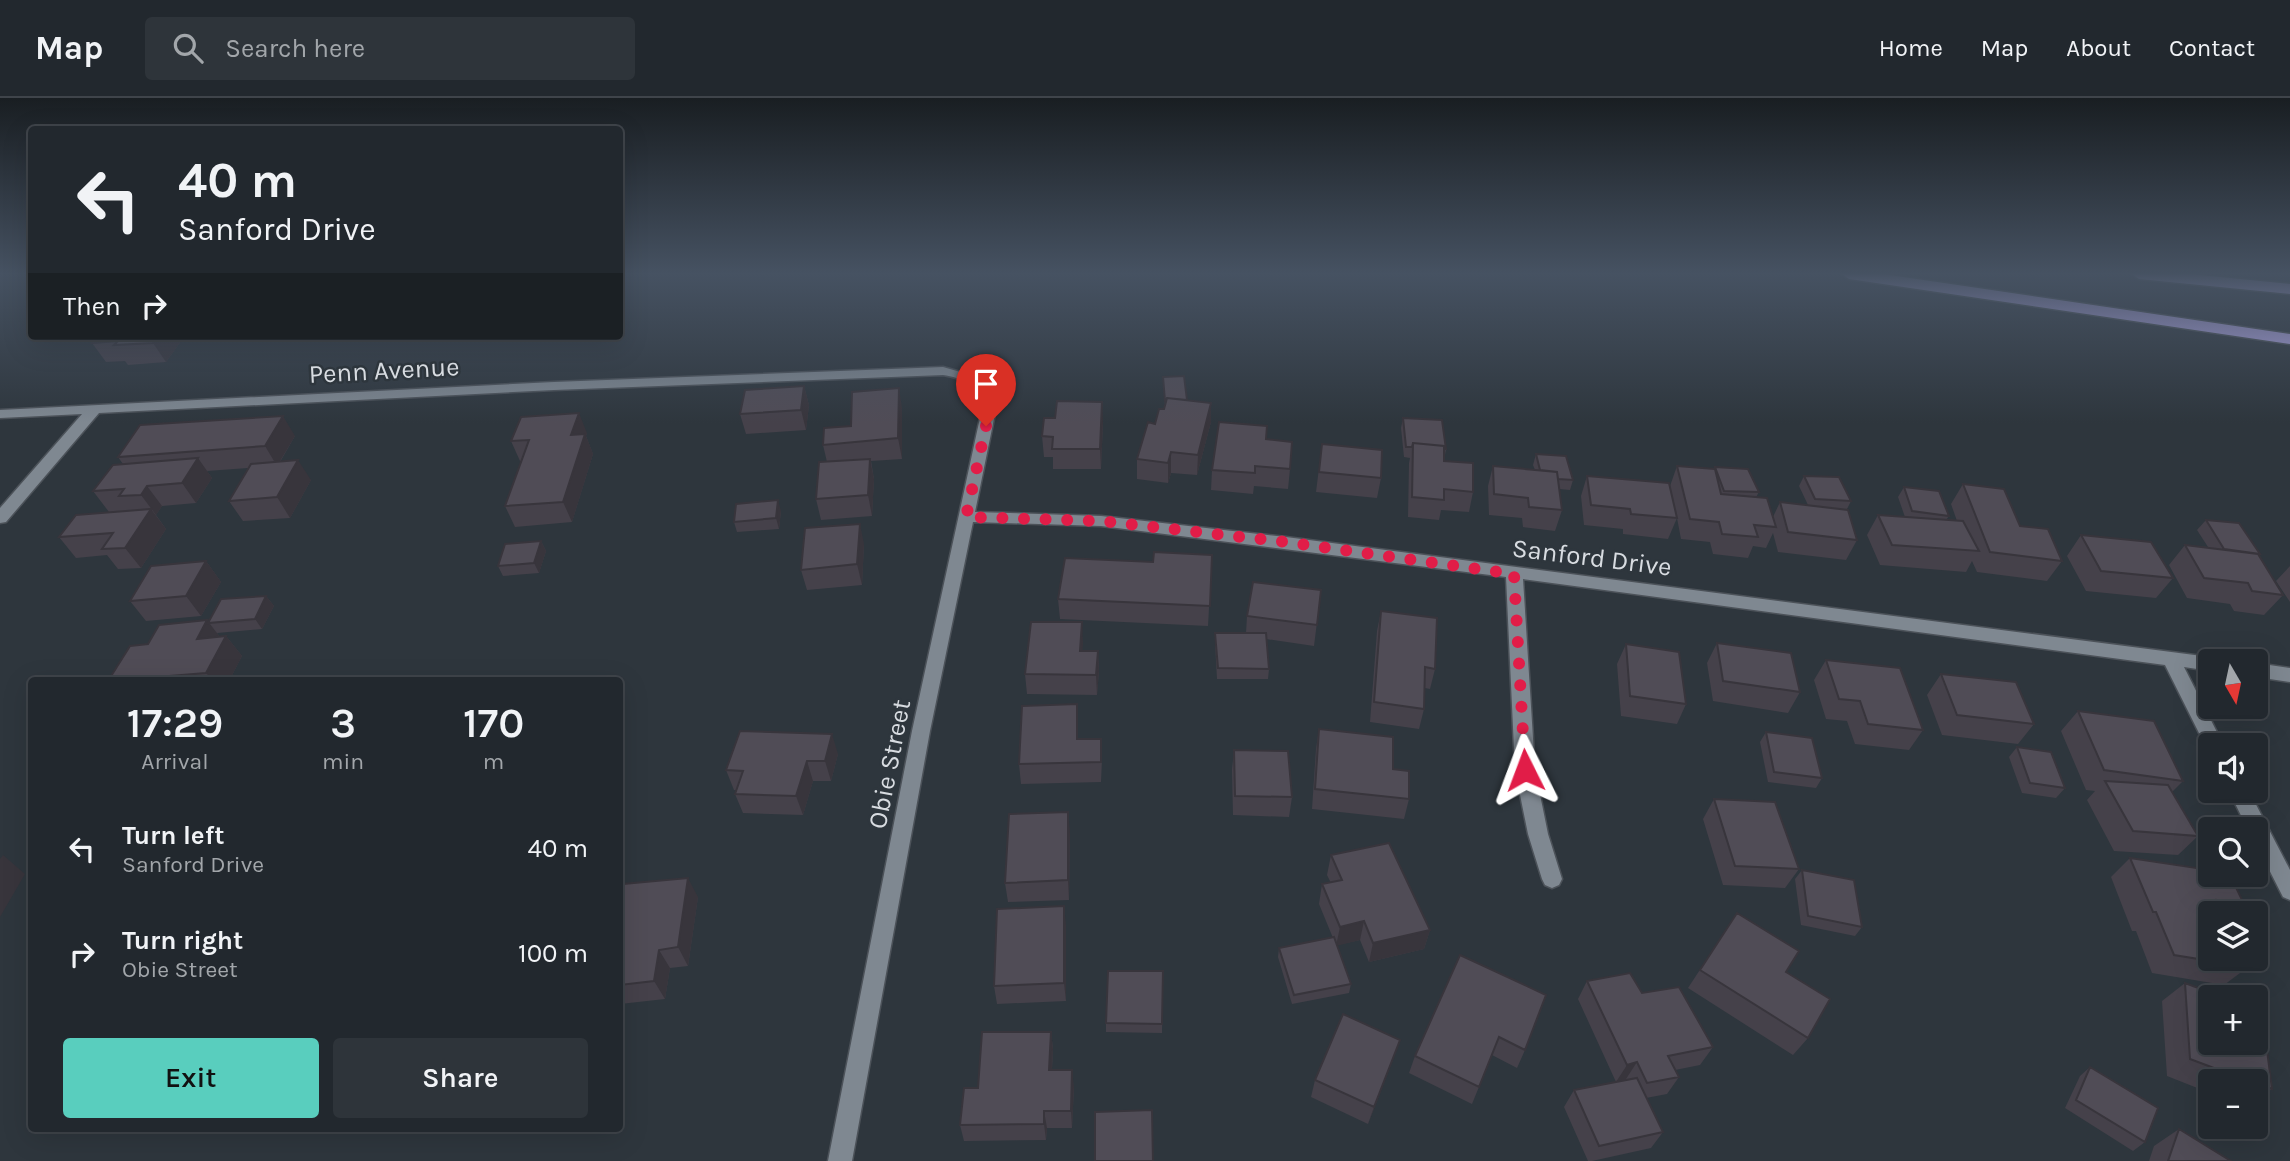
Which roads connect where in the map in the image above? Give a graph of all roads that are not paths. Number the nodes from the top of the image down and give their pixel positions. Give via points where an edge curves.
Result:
1 (2186, 324) edge
2 (2290, 339) edge
3 (978, 381) joint
4 (94, 410) junction
5 (0, 414) edge
6 (966, 517) junction
7 (0, 518) edge
8 (1514, 574) junction
9 (2171, 659) junction
10 (2198, 662) edge
11 (2268, 672) edge
12 (2290, 675) edge
13 (2208, 733) edge
14 (2245, 803) edge
15 (1552, 878) dead end
16 (2290, 891) edge
17 (840, 1161) edge

1 - 2 highway
3 - 4 street, Penn Avenue via 943,371
3 - 6 street, Obie Street via 988,392 990,404
4 - 5 street, Penn Avenue
4 - 7 street
6 - 8 street, Sanford Drive via 1101,521
6 - 17 street, Obie Street
8 - 9 street, Sanford Drive
8 - 15 street via 1525,770
9 - 10 street, Sanford Drive
9 - 13 street
11 - 12 street
14 - 16 street

